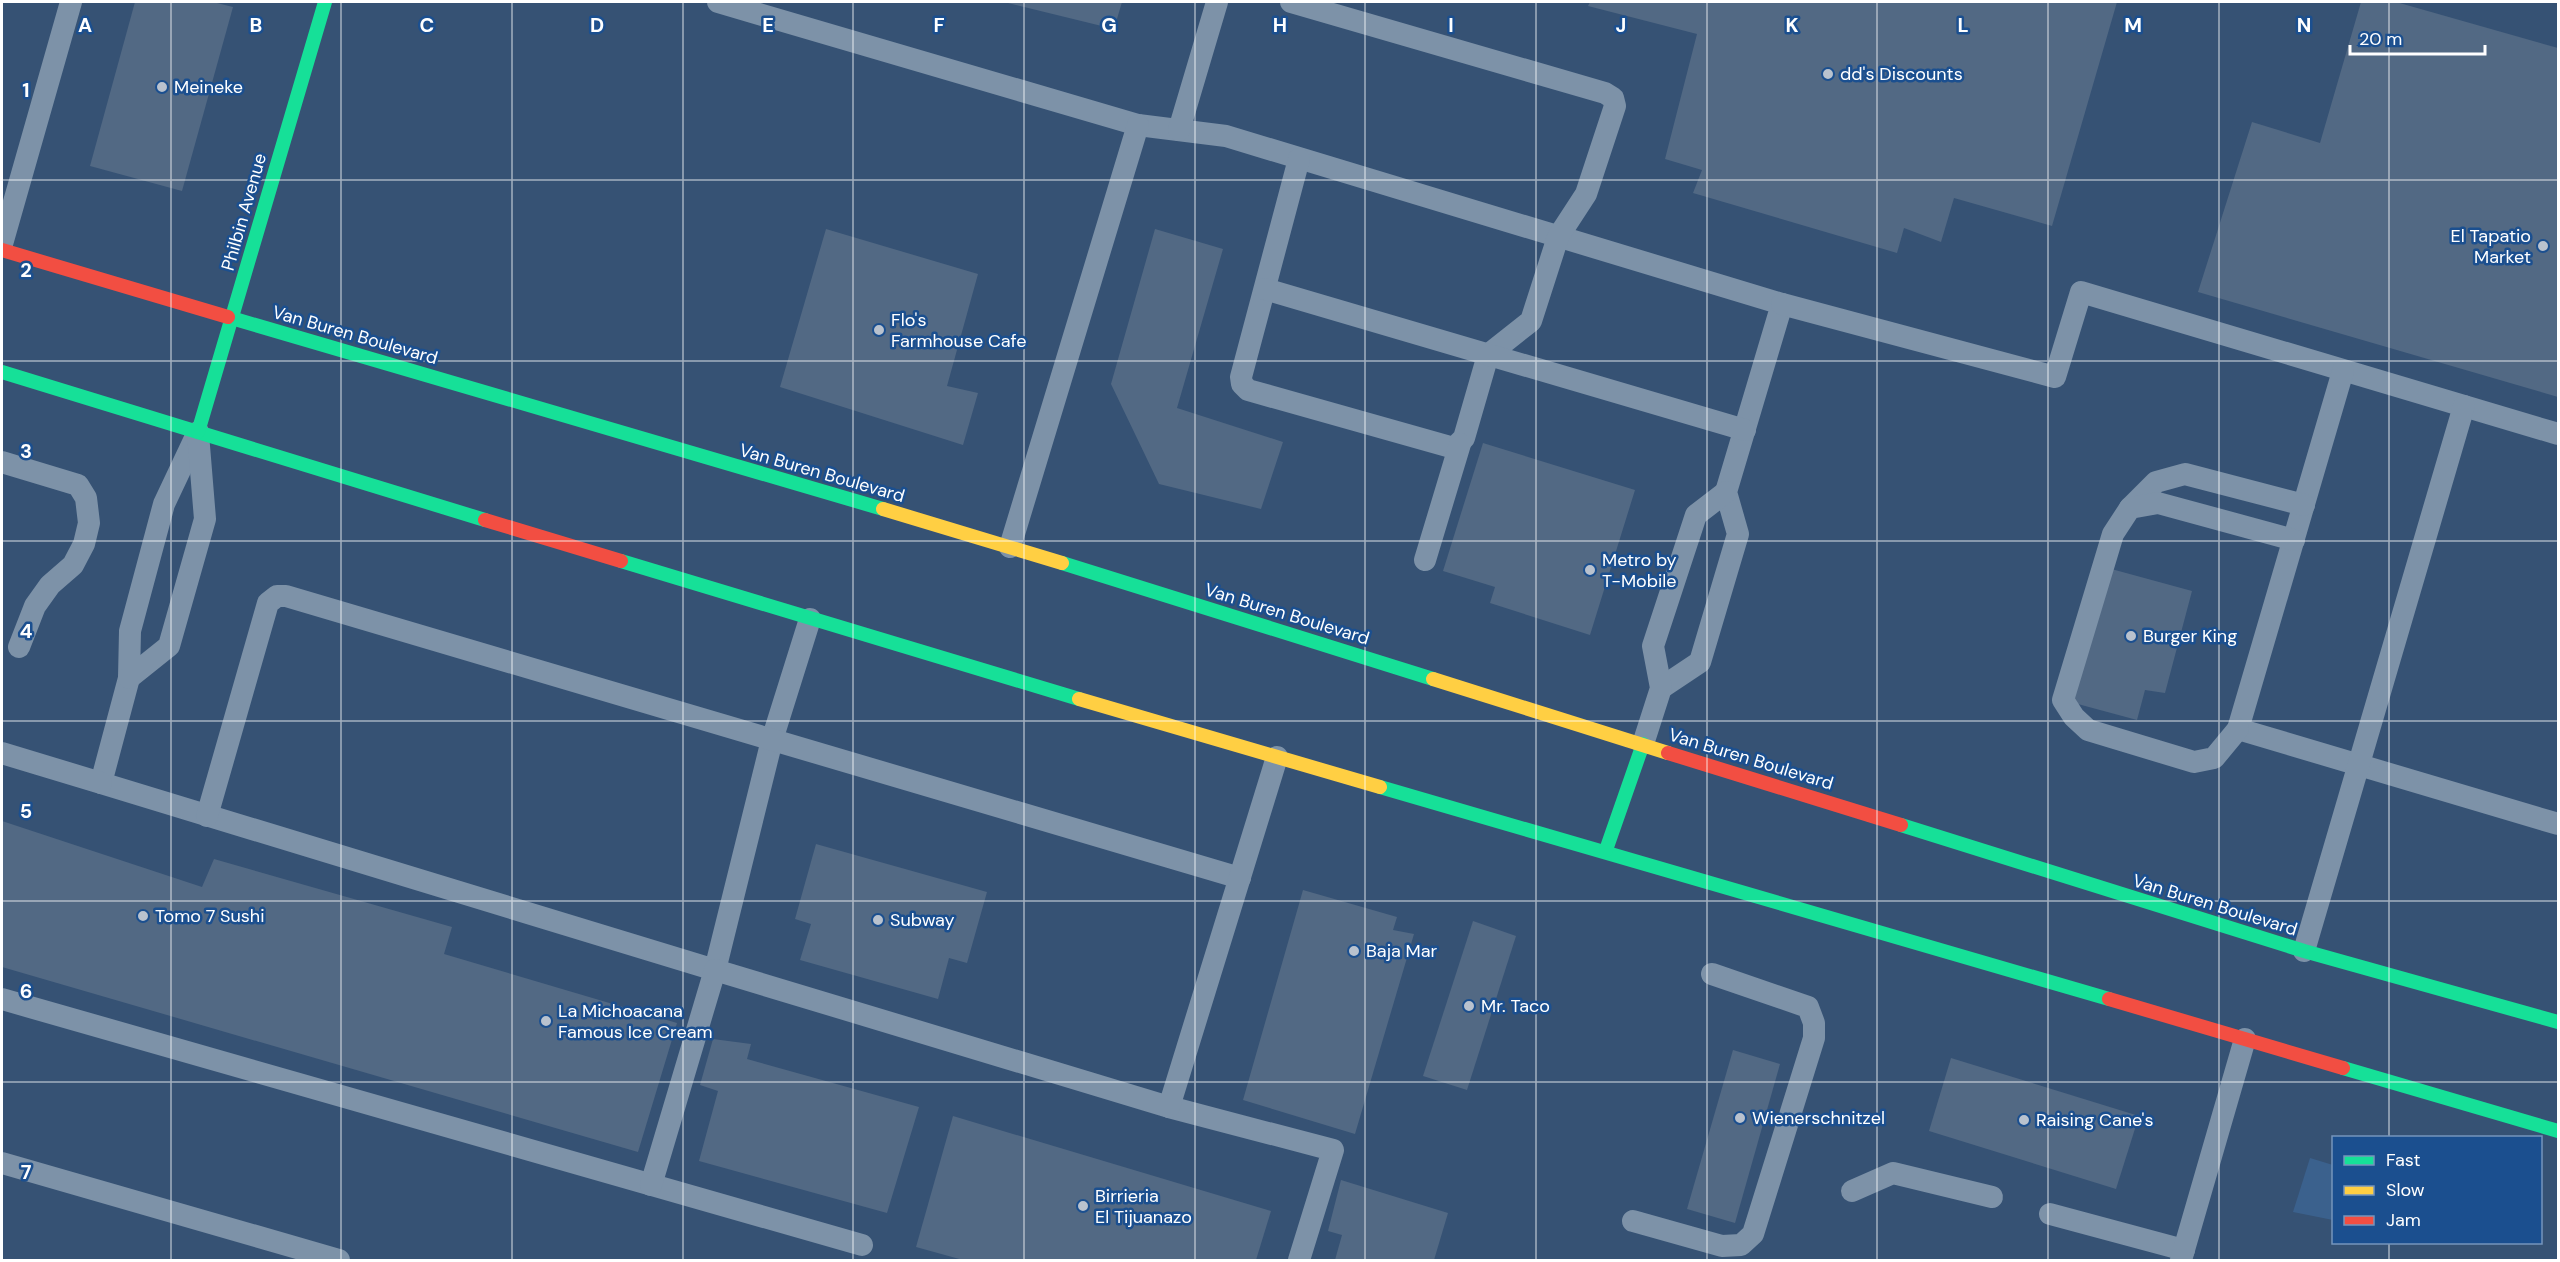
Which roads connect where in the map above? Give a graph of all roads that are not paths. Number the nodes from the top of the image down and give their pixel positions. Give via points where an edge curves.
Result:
1 (70, 2) edge
2 (325, 2) edge
3 (718, 2) edge
4 (1217, 2) edge
5 (1291, 2) edge
6 (1138, 125) junction
7 (1179, 130) junction
8 (1299, 159) junction
9 (1558, 237) junction
10 (2, 244) edge
11 (2, 250) edge
12 (1265, 289) junction
13 (1782, 304) junction
14 (231, 317) junction
15 (1488, 355) junction
16 (2343, 371) junction
17 (2, 372) edge
18 (2464, 406) junction
19 (1745, 430) junction
20 (198, 432) junction
21 (2559, 434) edge
22 (1460, 444) junction
23 (2, 462) edge
24 (1726, 492) junction
25 (2304, 505) junction
26 (2130, 508) junction
27 (2294, 540) junction
28 (1010, 547) junction
29 (1425, 560) dead end
30 (810, 619) junction
31 (20, 647) dead end
32 (129, 678) junction
33 (1661, 688) junction
34 (2238, 729) junction
35 (772, 740) junction
36 (1643, 744) junction
37 (2, 753) edge
38 (1277, 757) junction
39 (2358, 766) junction
40 (101, 783) junction
41 (207, 816) junction
42 (2559, 824) edge
43 (1606, 850) junction
44 (1240, 878) junction
45 (2304, 951) junction
46 (716, 970) junction
47 (1712, 974) dead end
48 (2, 999) edge
49 (2559, 1022) edge
50 (2245, 1039) junction
51 (1169, 1107) junction
52 (2559, 1131) edge
53 (2, 1163) edge
54 (651, 1185) junction
55 (1852, 1191) dead end
56 (1992, 1197) dead end
57 (2050, 1214) dead end
58 (1633, 1221) dead end
59 (862, 1245) dead end
60 (2182, 1256) edge
61 (339, 1260) edge
62 (1299, 1260) edge

1 - 10 lane
2 - 14 main road, Philbin Avenue
3 - 6 lane
4 - 7 lane
5 - 9 lane via 1612,98 1615,106 1586,194
6 - 7 lane
6 - 28 lane
7 - 8 lane via 1226,136
8 - 9 lane
8 - 12 lane
9 - 13 lane
9 - 15 lane via 1531,321
11 - 14 main road, Van Buren Boulevard
12 - 15 lane
12 - 22 lane via 1241,377 1248,390 1454,448
13 - 16 lane via 2055,377 2081,292
13 - 19 lane
14 - 20 main road, Philbin Avenue
14 - 28 main road, Van Buren Boulevard
15 - 19 lane
15 - 22 lane
16 - 18 lane
16 - 25 lane
17 - 20 main road
18 - 21 lane
18 - 39 lane
19 - 24 lane
20 - 30 main road
20 - 32 lane via 164,504 130,632
20 - 32 lane via 205,519 202,530 169,646
22 - 29 lane
23 - 31 lane via 78,485 86,498 89,523 73,565 50,585 35,606
24 - 33 lane via 1696,515 1653,646
24 - 33 lane via 1738,534 1700,662
25 - 26 lane via 2185,474 2156,482
25 - 27 lane
26 - 27 lane via 2158,503
26 - 34 lane via 2113,534 2063,700 2088,730 2194,762 2214,758
27 - 34 lane
28 - 36 main road, Van Buren Boulevard
30 - 35 lane
30 - 38 main road
32 - 40 lane
33 - 36 lane
34 - 39 lane
35 - 41 lane via 277,596 268,603
35 - 44 lane
35 - 46 lane
36 - 43 main road
36 - 45 main road, Van Buren Boulevard
37 - 40 lane
38 - 43 main road
38 - 44 lane
39 - 42 lane
39 - 45 lane
40 - 41 lane
41 - 46 lane
43 - 50 main road
44 - 51 lane
45 - 49 main road, Van Buren Boulevard
46 - 51 lane
46 - 54 lane
47 - 58 lane via 1808,1007 1814,1023 1814,1038 1753,1234 1742,1245 1722,1246
48 - 54 lane
50 - 52 main road
50 - 60 lane
51 - 62 lane via 1333,1150
53 - 61 lane
54 - 59 lane
55 - 56 lane via 1893,1173
57 - 60 lane

